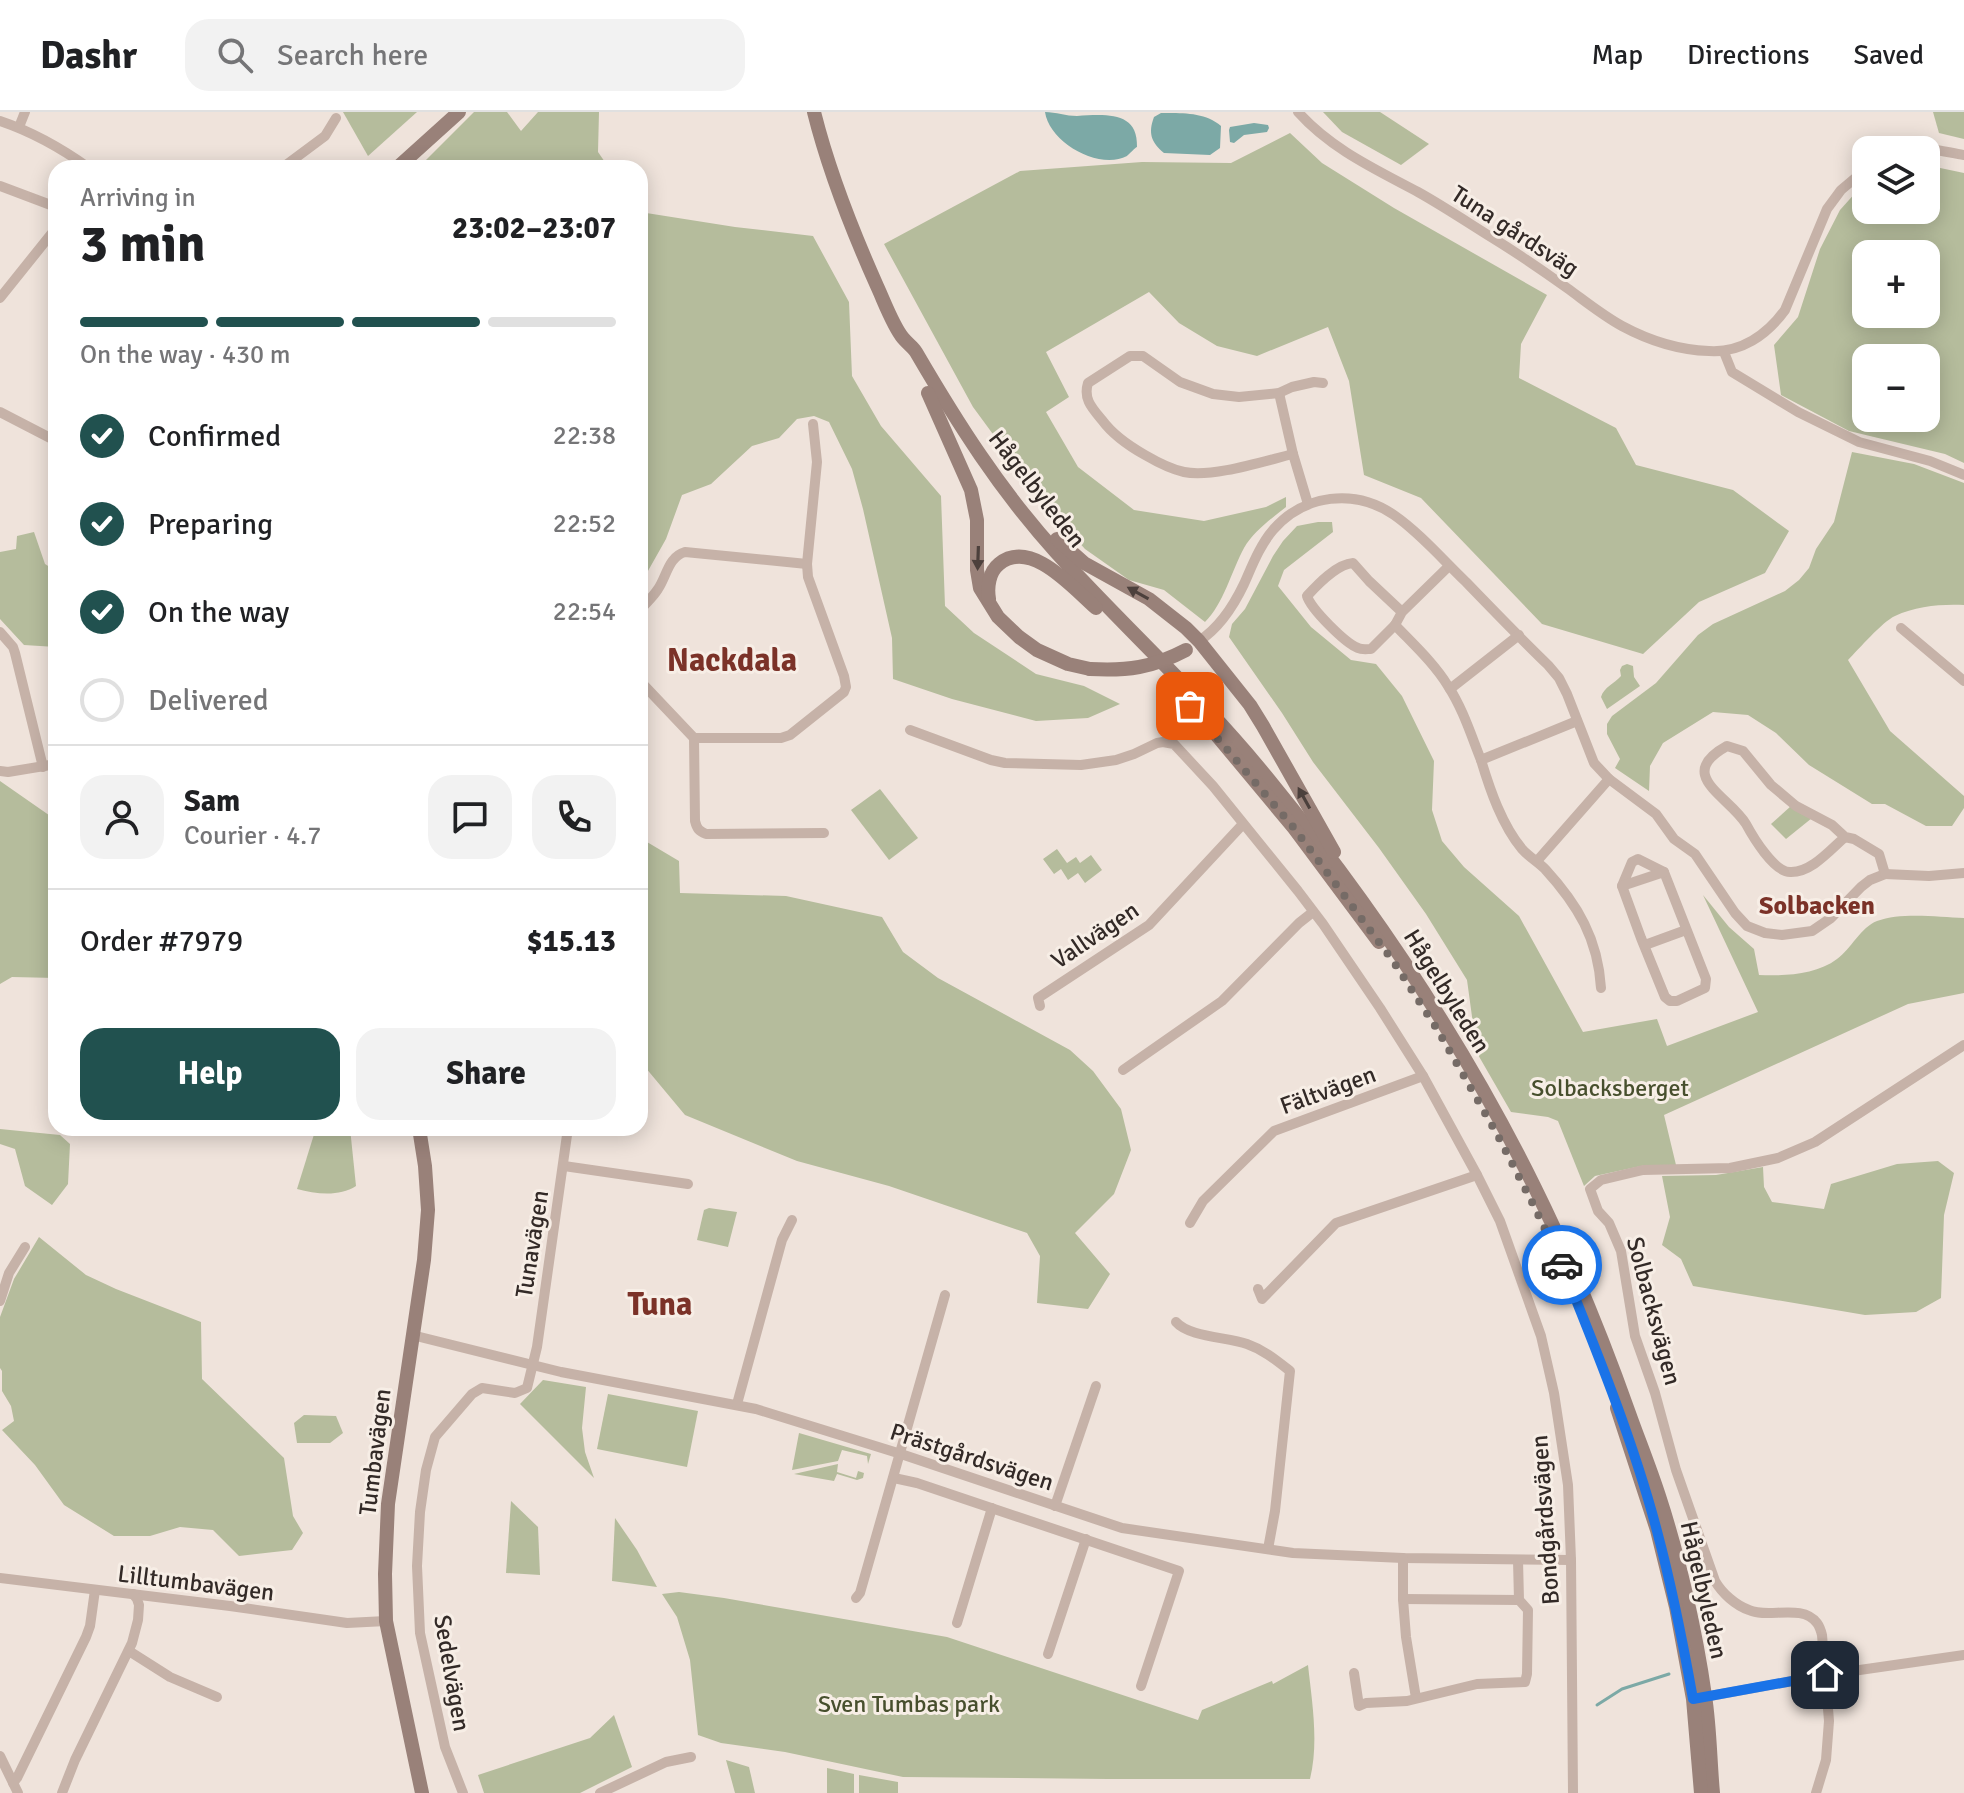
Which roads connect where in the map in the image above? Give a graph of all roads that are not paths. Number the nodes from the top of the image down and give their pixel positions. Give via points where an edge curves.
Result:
1 (25, 112) edge
2 (459, 112) edge
3 (814, 112) edge
4 (1298, 112) edge
5 (336, 118) dead end
6 (0, 121) edge
7 (19, 127) junction
8 (1940, 150) edge
9 (1964, 155) edge
10 (77, 160) edge
11 (293, 160) edge
12 (406, 160) edge
13 (1852, 181) edge
14 (0, 186) edge
15 (48, 204) edge
16 (48, 238) edge
17 (0, 298) edge
18 (1724, 352) junction
19 (1323, 383) dead end
20 (934, 393) junction
21 (1279, 393) junction
22 (0, 412) edge
23 (813, 424) dead end
24 (48, 437) edge
25 (1293, 454) junction
26 (1964, 475) edge
27 (1308, 504) junction
28 (807, 564) junction
29 (1449, 566) junction
30 (648, 601) edge
31 (992, 607) junction
32 (1096, 608) junction
33 (1402, 612) junction
34 (1395, 625) junction
35 (1901, 628) dead end
36 (0, 632) edge
37 (1519, 635) junction
38 (1199, 641) junction
39 (1964, 681) edge
40 (648, 689) edge
41 (1450, 689) junction
42 (1577, 721) junction
43 (910, 730) dead end
44 (694, 738) junction
45 (1481, 760) junction
46 (48, 766) edge
47 (43, 767) junction
48 (0, 771) edge
49 (1609, 779) junction
50 (1243, 824) junction
51 (824, 833) dead end
52 (1845, 837) junction
53 (1537, 861) junction
54 (1664, 872) junction
55 (1964, 873) edge
56 (1885, 874) junction
57 (1622, 886) junction
58 (1355, 891) junction
59 (1313, 912) junction
60 (1686, 930) junction
61 (1645, 945) junction
62 (1601, 988) dead end
63 (1040, 1006) dead end
64 (1963, 1048) edge
65 (1123, 1070) dead end
66 (1423, 1076) junction
67 (420, 1136) edge
68 (567, 1136) edge
69 (564, 1166) junction
70 (1477, 1175) junction
71 (688, 1184) dead end
72 (792, 1220) dead end
73 (1190, 1223) dead end
74 (25, 1247) dead end
75 (1258, 1289) dead end
76 (945, 1295) dead end
77 (0, 1301) edge
78 (1176, 1322) dead end
79 (412, 1335) junction
80 (532, 1365) junction
81 (1096, 1386) dead end
82 (737, 1404) junction
83 (901, 1454) junction
84 (894, 1478) junction
85 (1055, 1506) junction
86 (992, 1508) junction
87 (1086, 1539) junction
88 (1268, 1549) junction
89 (1403, 1558) junction
90 (1518, 1560) junction
91 (1571, 1560) junction
92 (0, 1578) edge
93 (95, 1590) junction
94 (133, 1594) junction
95 (856, 1598) dead end
96 (1403, 1599) junction
97 (1519, 1600) junction
98 (386, 1621) junction
99 (957, 1623) dead end
100 (129, 1651) junction
101 (1048, 1654) dead end
102 (1964, 1655) edge
103 (1354, 1673) dead end
104 (1825, 1675) junction
105 (1141, 1686) dead end
106 (217, 1697) dead end
107 (1416, 1698) junction
108 (1699, 1698) junction
109 (0, 1756) edge
110 (691, 1757) dead end
111 (15, 1788) edge
112 (422, 1788) edge
113 (607, 1792) edge
114 (62, 1793) edge
115 (463, 1793) edge
116 (1573, 1793) edge
117 (1701, 1793) edge
118 (1713, 1793) edge
119 (1816, 1793) edge

1 - 7 street
2 - 12 main road
3 - 20 main road, Hågelbyleden via 857,240
4 - 18 street, Tuna gårdsväg via 1342,151 1488,235 1623,327 1675,346
5 - 11 street via 325,136
6 - 7 street
7 - 10 street
8 - 9 street
13 - 18 street via 1827,209 1777,321 1756,339
14 - 15 street
16 - 17 street
18 - 26 street via 1732,372 1798,412 1859,442
19 - 21 street
20 -> 31 main road via 971,490 980,588
20 - 32 main road, Hågelbyleden via 974,463
38 -> 20 main road via 1149,599 1067,550
20 - 58 main road, Hågelbyleden via 1054,550 1267,777
21 - 25 street
21 - 25 street via 1213,394 1180,382 1143,356 1130,356 1086,389 1089,404 1129,446 1185,472 1228,469
22 - 24 street
23 - 28 street via 817,462
25 - 27 street
27 - 29 street via 1346,498 1386,509
27 - 38 street via 1270,533 1232,607
28 - 30 street via 685,552 672,560
28 - 44 street via 844,676 844,692 781,738
29 - 33 street
29 - 37 street
31 - 32 main road via 991,575 997,565 1021,556 1047,565
31 - 38 main road, bridge via 1037,650 1090,669 1147,667
32 - 108 main road, Hågelbyleden via 1204,720 1294,828 1393,961 1497,1134 1554,1246 1605,1373 1657,1530
33 - 34 street
33 - 34 street via 1348,562 1307,596 1357,648 1371,649
34 - 41 street
35 - 39 street
36 - 47 street via 15,653
37 - 41 street
37 - 42 street via 1559,678
58 -> 38 main road via 1263,726
40 - 44 street
41 - 45 street
42 - 45 street
42 - 49 street via 1594,763
43 - 50 street, Bondgårdsvägen via 1005,763 1093,764 1163,742 1174,744
44 - 51 street via 695,821 701,832
45 - 53 street via 1507,827
46 - 47 street
47 - 48 street
49 - 53 street
49 - 56 street via 1656,814 1674,839 1695,854 1735,913 1747,926 1765,933 1812,931 1861,887
50 - 59 street, Bondgårdsvägen
50 - 63 street, Vallvägen via 1149,925 1038,998
52 - 52 street via 1805,871 1782,870 1742,817 1715,793 1704,764 1727,746 1743,751 1771,785
52 - 56 street via 1879,854
53 - 62 street via 1586,925
54 - 57 street
54 - 57 street via 1638,859
54 - 60 street
55 - 56 street
57 - 61 street
58 - 108 main road, Hågelbyleden via 1443,1022 1561,1242 1659,1496 1688,1607
59 - 65 street via 1222,1001
59 - 66 street, Bondgårdsvägen
60 - 61 street
60 - 61 street via 1705,988 1677,1001 1665,997
64 - 104 street, Solbacksvägen via 1815,1142 1778,1158 1730,1168 1643,1170 1601,1180 1590,1189 1621,1251 1635,1336 1715,1581 1750,1612 1807,1615 1817,1623
66 - 70 street, Bondgårdsvägen
66 - 73 street, Fältvägen via 1274,1131 1203,1201
67 - 79 main road, Tumbavägen via 428,1204
68 - 69 street, Tunavägen
69 - 71 street
69 - 80 street, Tunavägen
70 - 75 street via 1336,1223 1262,1299
70 - 91 street, Bondgårdsvägen via 1500,1221 1545,1352 1568,1485
72 - 82 street
74 - 77 street
76 - 83 street
78 - 88 street via 1182,1329 1251,1346 1290,1371
79 - 80 street, Prästgårdsvägen
79 - 98 main road, Tumbavägen via 388,1504
80 - 82 street, Prästgårdsvägen
80 - 115 street, Sedelvägen via 524,1390 476,1391 435,1437 426,1470 418,1557 420,1633 445,1747
81 - 85 street
82 - 83 street, Prästgårdsvägen
83 - 84 street
83 - 85 street, Prästgårdsvägen
84 - 86 street
84 - 95 street
85 - 88 street, Prästgårdsvägen via 1122,1528
86 - 87 street
86 - 99 street
87 - 101 street
87 - 105 street via 1179,1571
88 - 89 street, Prästgårdsvägen
89 - 90 street, Prästgårdsvägen
89 - 96 street
90 - 91 street, Prästgårdsvägen
90 - 97 street
91 - 116 street, Bondgårdsvägen
92 - 93 street, Lilltumbavägen
93 - 94 street, Lilltumbavägen
93 - 111 street via 86,1637
94 - 98 street, Lilltumbavägen via 347,1623
94 - 100 street via 139,1605
96 - 97 street
96 - 107 street
97 - 107 street via 1528,1610 1525,1682 1477,1684
98 - 112 main road, Tumbavägen
100 - 106 street via 170,1677
100 - 114 street
102 - 104 street
103 - 107 street via 1359,1706
104 - 108 street
104 - 119 street via 1828,1740
108 - 117 main road, Hågelbyleden
108 - 118 main road, Hågelbyleden
109 - 111 street
110 - 113 street via 666,1762

